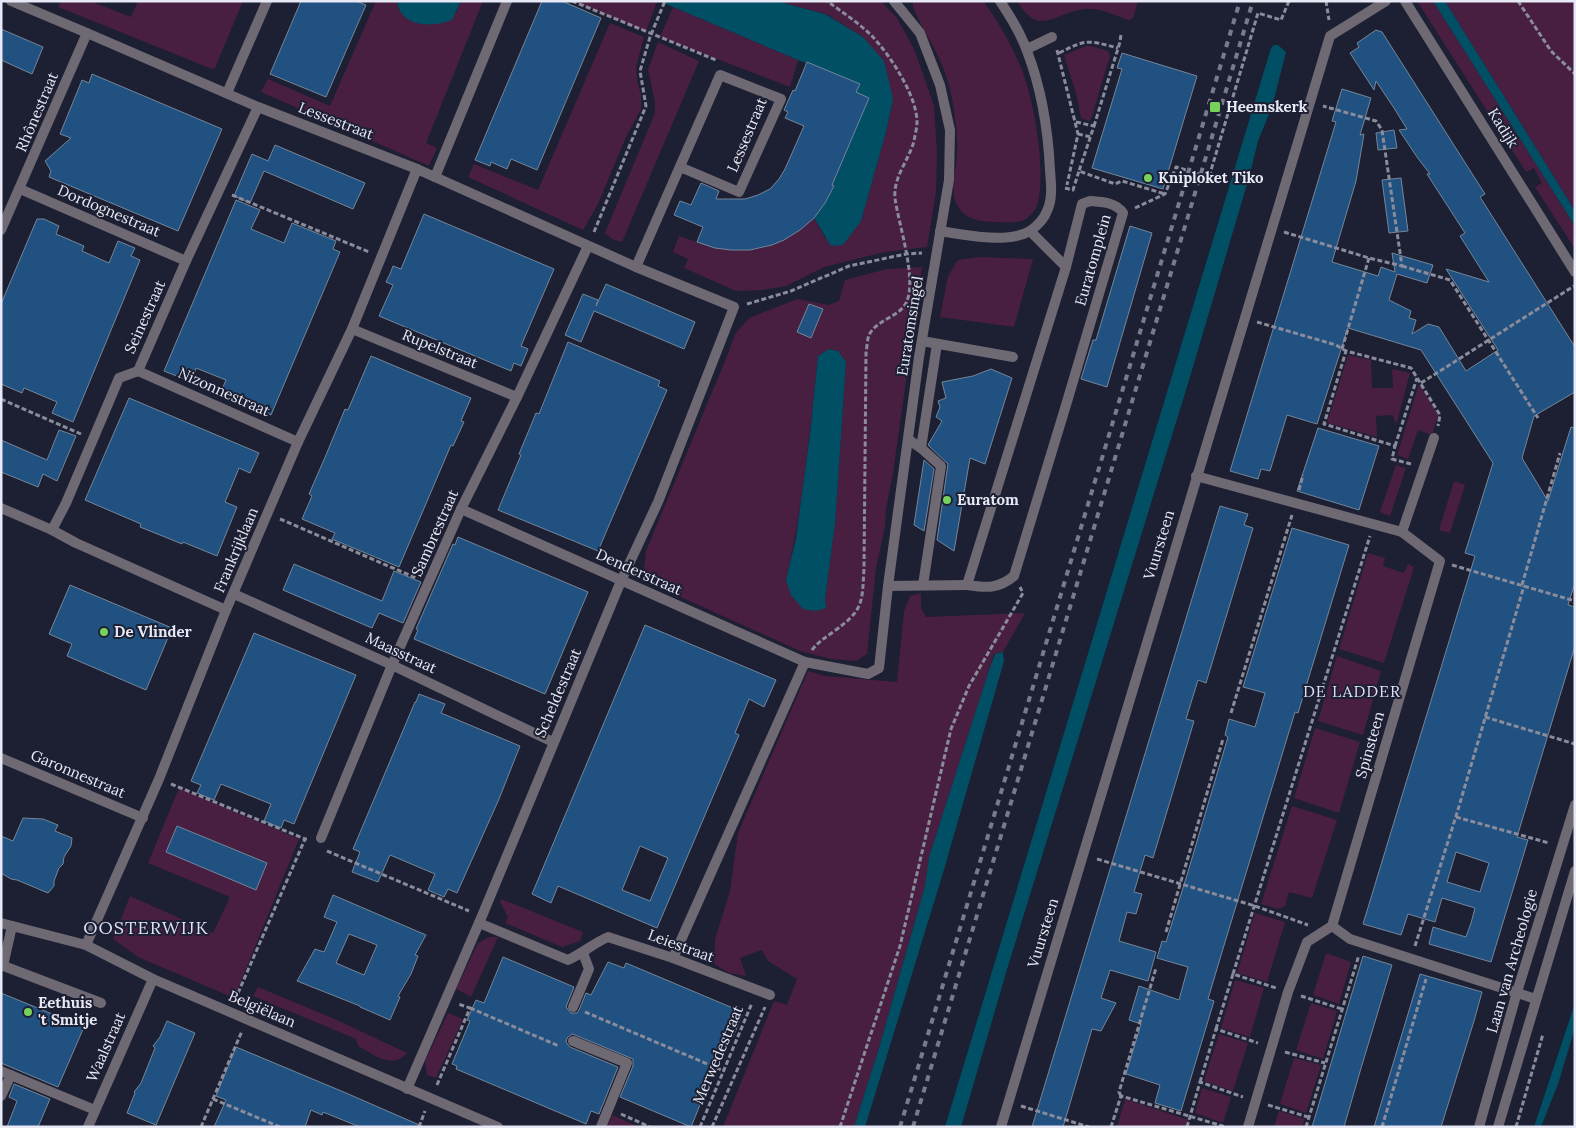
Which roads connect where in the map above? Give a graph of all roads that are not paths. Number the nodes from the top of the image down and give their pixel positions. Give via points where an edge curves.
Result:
1 (11, 1) edge
2 (267, 1) edge
3 (507, 1) edge
4 (894, 1) edge
5 (1000, 1) edge
6 (1386, 1) edge
7 (1406, 1) edge
8 (27, 5) edge
9 (87, 32) junction
10 (1052, 37) road end
11 (1027, 49) junction
12 (227, 93) junction
13 (258, 107) junction
14 (680, 167) junction
15 (417, 169) junction
16 (435, 177) junction
17 (20, 189) junction
18 (1, 230) edge
19 (940, 231) junction
20 (1030, 231) junction
21 (588, 246) junction
22 (186, 260) junction
23 (636, 267) junction
24 (1066, 267) junction
25 (1575, 272) edge
26 (734, 307) joint
27 (352, 329) junction
28 (922, 341) junction
29 (937, 344) junction
30 (1013, 357) dead end
31 (138, 371) junction
32 (517, 397) junction
33 (1434, 438) road end
34 (909, 440) junction
35 (298, 442) junction
36 (921, 448) junction
37 (1196, 476) junction
38 (1, 508) edge
39 (461, 509) junction
40 (52, 530) junction
41 (1402, 532) junction
42 (621, 581) junction
43 (923, 585) junction
44 (967, 585) junction
45 (888, 586) junction
46 (234, 594) junction
47 (226, 610) junction
48 (806, 662) junction
49 (392, 665) junction
50 (879, 668) joint
51 (553, 742) junction
52 (1, 758) edge
53 (1575, 805) edge
54 (143, 818) junction
55 (321, 838) road end
56 (1575, 871) edge
57 (480, 920) junction
58 (1, 923) edge
59 (12, 926) junction
60 (1329, 928) junction
61 (86, 944) junction
62 (583, 953) junction
63 (674, 958) junction
64 (2, 966) edge
65 (153, 979) junction
66 (1517, 992) junction
67 (770, 995) road end
68 (1536, 999) junction
69 (101, 1003) dead end
70 (573, 1007) road end
71 (573, 1041) road end
72 (6, 1073) edge
73 (406, 1089) junction
74 (1, 1096) edge
75 (95, 1110) junction
76 (89, 1126) edge
77 (498, 1127) edge
78 (601, 1127) edge
79 (1001, 1127) edge
80 (1248, 1127) edge
81 (1479, 1127) edge
82 (1498, 1127) edge

1 - 8 street, Lessestraat
2 - 12 street
3 - 16 street
4 - 19 street, Euratomsingel via 920,32 940,85 950,130 949,180
5 - 11 street
6 - 37 street, Vuursteen via 1330,36
7 - 25 street, Kadijk
8 - 9 street, Lessestraat
9 - 12 street, Lessestraat
9 - 17 street, Rhônestraat
10 - 11 street
11 - 20 street via 1046,119 1051,185 1048,210
12 - 13 street, Lessestraat
13 - 15 street, Lessestraat
13 - 22 street, Seinestraat
14 - 14 street, Lessestraat via 720,75 781,99 739,192
14 - 23 street, Lessestraat
15 - 16 street, Lessestraat
15 - 27 street, Frankrijklaan
16 - 21 street, Lessestraat
17 - 18 street, Rhônestraat
17 - 22 street, Dordognestraat
19 - 20 street via 987,237
19 - 28 street, Euratomsingel
20 - 24 street
21 - 23 street, Lessestraat
21 - 32 street, Sambrestraat
22 - 31 street, Seinestraat
23 - 26 street, Lessestraat
24 - 44 street, Euratomplein
24 - 44 street, Euratomplein via 1082,204 1090,200 1120,209 1123,213 1014,576 1003,585 984,588
26 - 42 street, Scheldestraat via 658,502
27 - 32 street, Rupelstraat
27 - 35 street, Frankrijklaan
28 - 29 street
28 - 34 street, Euratomsingel
29 - 30 street
29 - 36 street
31 - 35 street, Nizonnestraat
31 - 40 street, Seinestraat via 119,378
32 - 39 street, Sambrestraat
33 - 41 street
34 - 36 street
34 - 45 street, Euratomsingel
35 - 46 street, Frankrijklaan
36 - 43 street via 941,466
37 - 41 street
37 - 79 street, Vuursteen
38 - 40 street
39 - 42 street, Denderstraat
39 - 49 street, Sambrestraat
40 - 47 street
41 - 60 street, Spinsteen via 1440,561
42 - 48 street, Denderstraat
42 - 51 street, Scheldestraat
43 - 44 street
43 - 45 street
45 - 50 street, Euratomsingel
46 - 47 street, Frankrijklaan
46 - 49 street, Maasstraat
47 - 54 street, Frankrijklaan
48 - 50 street, Denderstraat via 868,674
48 - 63 street
49 - 51 street, Maasstraat
49 - 55 street, Sambrestraat
51 - 57 street, Scheldestraat
52 - 54 street, Garonnestraat
53 - 66 street, Laan van Archeologie
54 - 61 street, Frankrijklaan
56 - 68 street
57 - 62 street, Leiestraat via 568,960
57 - 73 street, Scheldestraat
58 - 59 street, Belgiëlaan
59 - 61 street, Belgiëlaan
59 - 64 street
60 - 66 street via 1350,939
60 - 80 street via 1307,942 1288,992
61 - 65 street, Belgiëlaan
62 - 63 street, Leiestraat via 595,942 608,937
62 - 70 street via 589,968
63 - 67 street, Leiestraat
64 - 69 street
65 - 73 street, Belgiëlaan
65 - 75 street, Waalstraat
66 - 68 street
66 - 81 street, Laan van Archeologie
68 - 82 street
71 - 78 street via 627,1063
72 - 74 street
72 - 75 street
73 - 77 street, Belgiëlaan
75 - 76 street, Waalstraat

